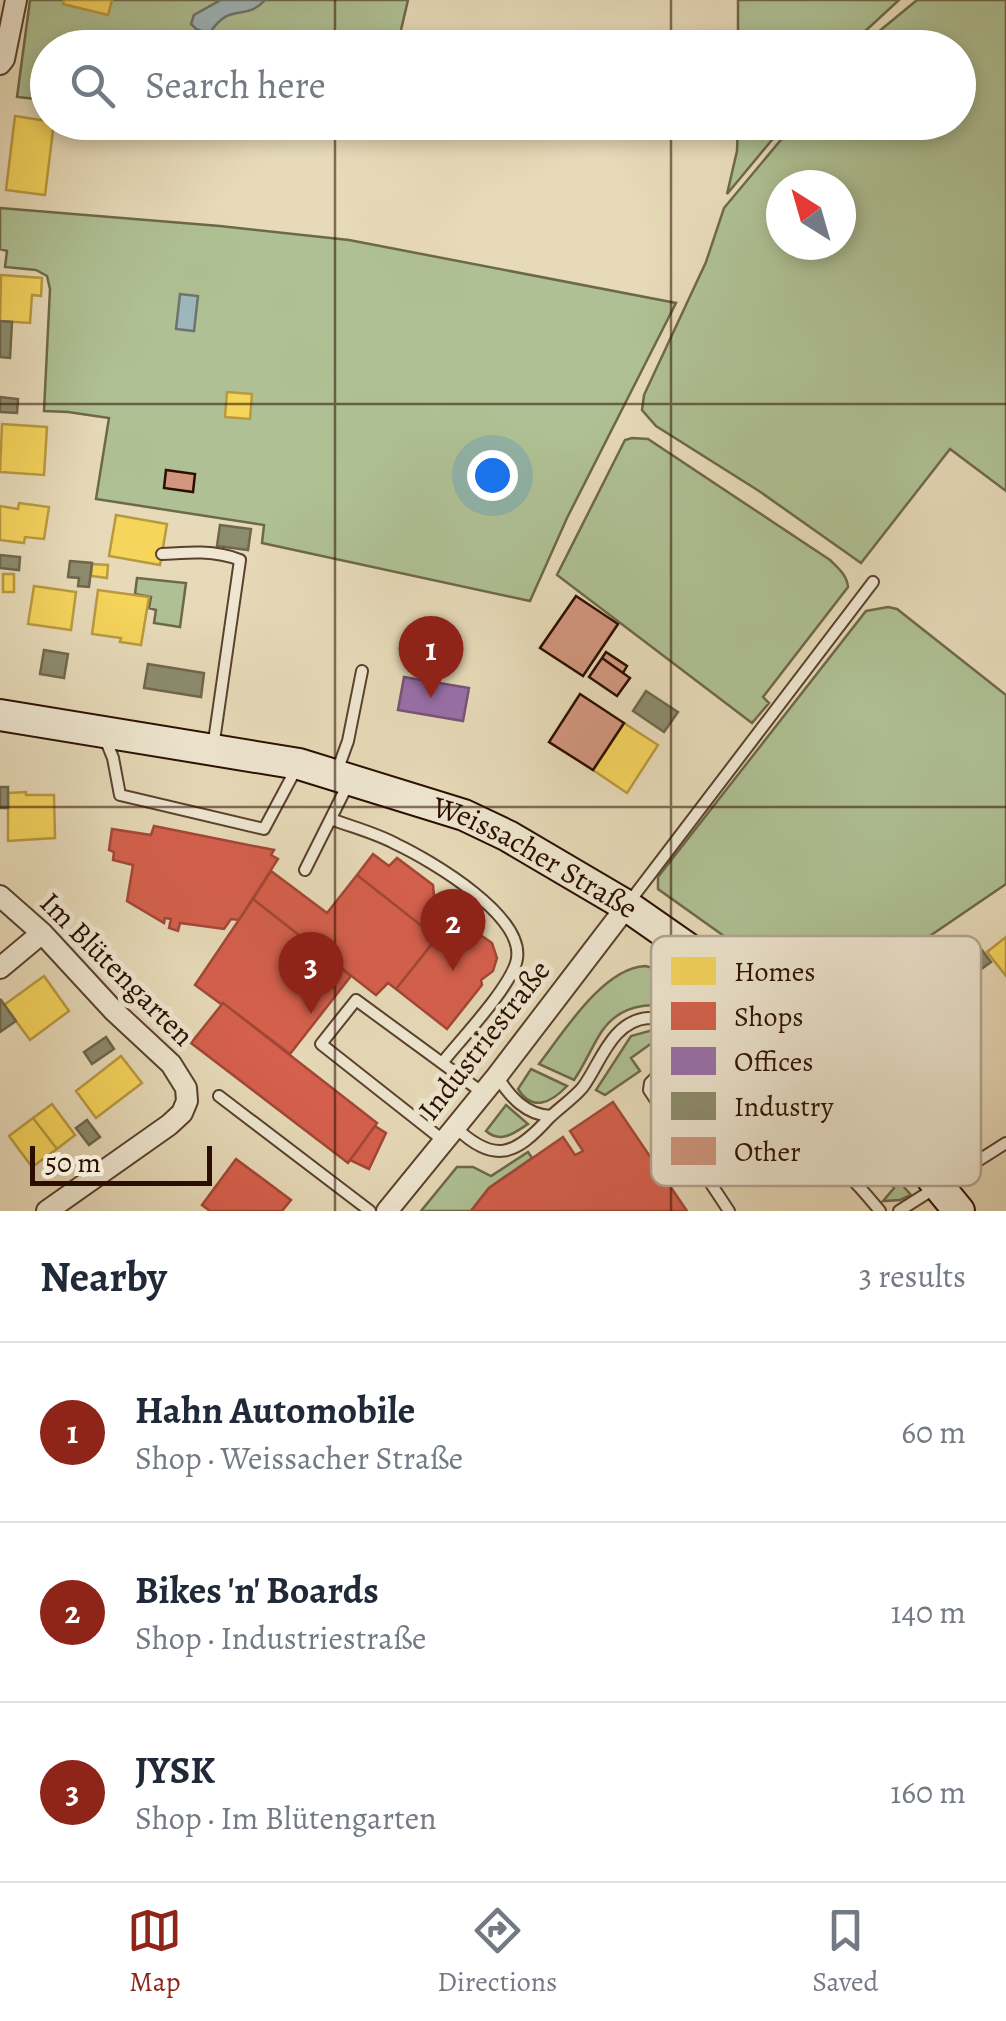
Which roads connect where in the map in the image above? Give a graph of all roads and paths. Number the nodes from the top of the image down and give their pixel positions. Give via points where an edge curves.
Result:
1 (16, 0) edge
2 (0, 64) edge
3 (162, 554) dead end
4 (872, 582) dead end
5 (362, 670) dead end
6 (0, 715) edge
7 (102, 732) junction
8 (212, 749) junction
9 (299, 764) junction
10 (343, 777) junction
11 (330, 820) junction
12 (305, 870) dead end
13 (0, 896) edge
14 (627, 906) junction
15 (42, 933) junction
16 (670, 936) edge
17 (0, 968) edge
18 (651, 1018) edge
19 (442, 1063) junction
20 (497, 1076) junction
21 (483, 1093) junction
22 (219, 1096) dead end
23 (551, 1116) junction
24 (450, 1134) junction
25 (1006, 1143) edge
26 (981, 1159) edge
27 (713, 1186) edge
28 (859, 1186) edge
29 (937, 1186) edge
30 (940, 1186) edge
31 (47, 1211) edge
32 (370, 1211) edge
33 (387, 1211) edge
34 (730, 1211) edge
35 (880, 1211) edge
36 (899, 1211) edge
37 (959, 1211) edge

1 - 2 street
3 - 8 lane via 240,560
4 - 14 lane
5 - 10 lane
6 - 7 street, Weissacher Straße
7 - 8 street, Weissacher Straße
7 - 9 lane via 120,795 264,829
8 - 9 street, Weissacher Straße
9 - 10 street, Weissacher Straße
10 - 11 lane
10 - 14 street, Weissacher Straße via 479,822
11 - 12 lane
11 - 19 lane via 396,843 473,890 514,938 518,958 509,980
13 - 15 street, Im Blütengarten
14 - 16 street, Weissacher Straße
14 - 20 street, Industriestraße
15 - 17 street
15 - 31 street, Im Blütengarten via 172,1064 186,1088 185,1107 170,1125
18 - 23 lane via 621,1029 582,1088
19 - 21 lane
19 - 24 lane via 356,1000 321,1044
20 - 21 street, Industriestraße
20 - 23 lane via 529,1112
21 - 24 street, Industriestraße
22 - 32 lane
23 - 24 lane via 534,1136 505,1152
24 - 33 street, Industriestraße
25 - 26 lane
27 - 34 lane
28 - 35 lane
29 - 36 lane
30 - 37 street, Weissacher Straße

